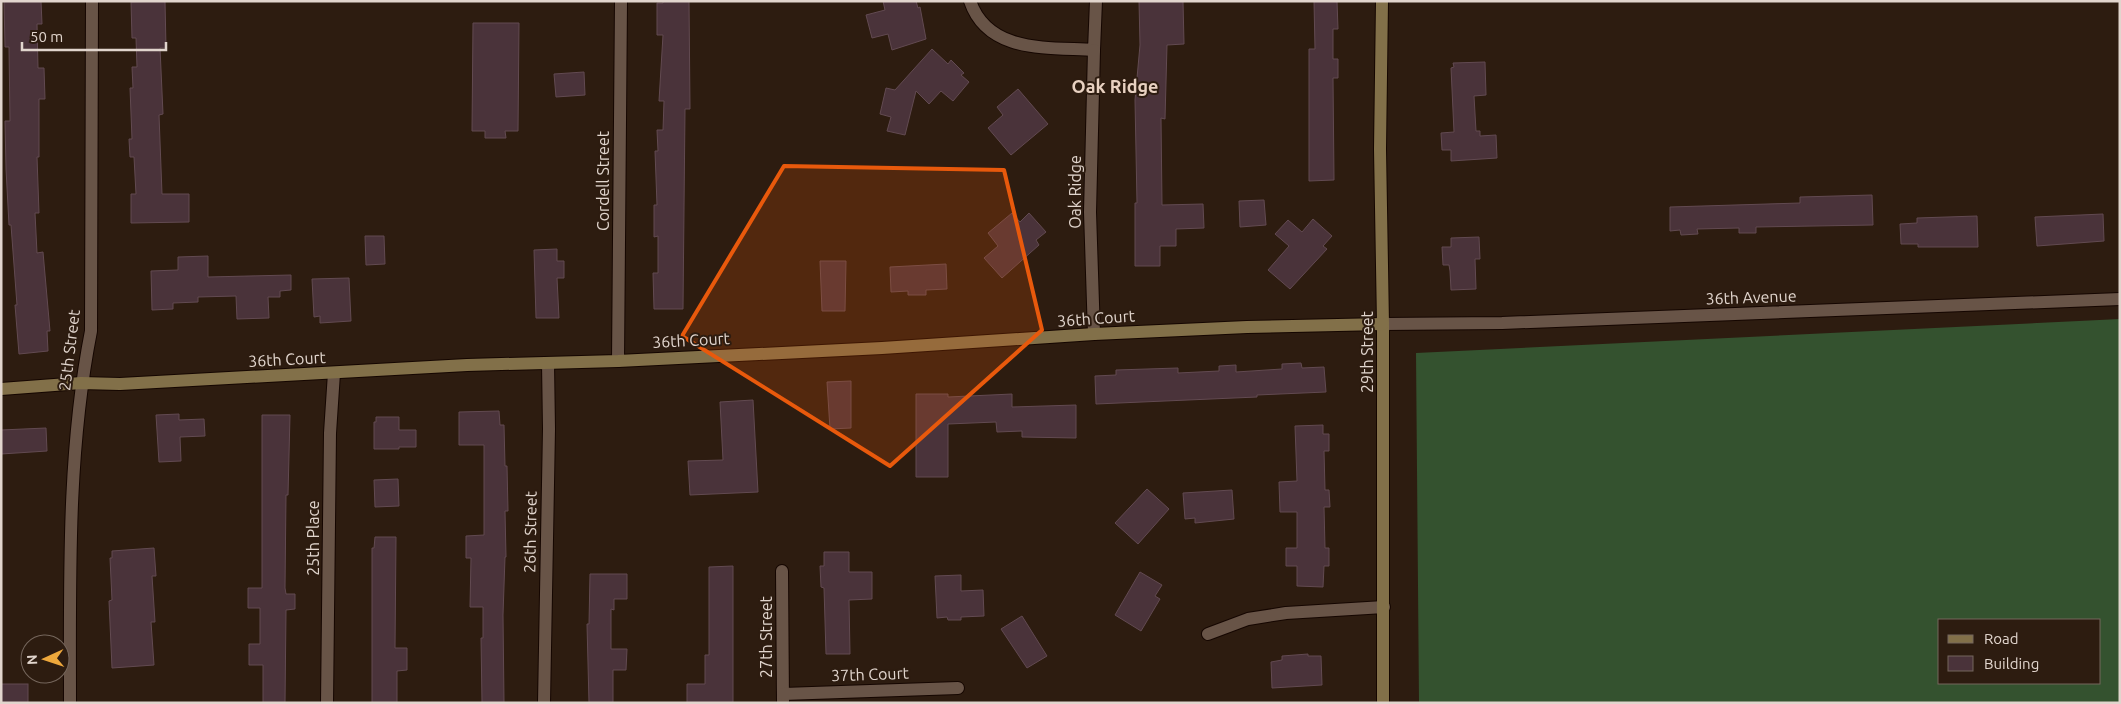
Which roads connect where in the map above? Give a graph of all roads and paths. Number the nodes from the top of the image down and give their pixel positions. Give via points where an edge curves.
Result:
1 (92, 1) edge
2 (620, 1) edge
3 (970, 1) edge
4 (1096, 1) edge
5 (1382, 1) edge
6 (1094, 50) junction
7 (2120, 299) edge
8 (1384, 324) junction
9 (1094, 334) junction
10 (618, 361) junction
11 (548, 363) junction
12 (334, 373) junction
13 (81, 384) junction
14 (1, 389) edge
15 (782, 571) dead end
16 (1384, 607) junction
17 (1208, 634) dead end
18 (958, 688) dead end
19 (783, 698) edge
20 (70, 703) edge
21 (327, 703) edge
22 (544, 703) edge
23 (1383, 703) edge

1 - 13 street, 25th Street via 91,331
2 - 10 street, Cordell Street
3 - 6 street via 973,10 1004,40 1029,46
4 - 6 street, Oak Ridge
5 - 8 street, 29th Street via 1380,149
6 - 9 street, Oak Ridge via 1090,212
7 - 8 street, 36th Avenue via 1502,323
8 - 9 street, 36th Court
8 - 16 street, 29th Street
9 - 10 street, 36th Court
10 - 11 street, 36th Court
11 - 12 street, 36th Court
11 - 22 street, 26th Street
12 - 13 street, 36th Court
12 - 21 street, 25th Place via 330,433
13 - 14 street, 36th Court
13 - 20 street, 25th Street via 71,538
15 - 19 street, 27th Street
16 - 17 street via 1286,613 1248,619
16 - 23 street, 29th Street
18 - 19 street, 37th Court

